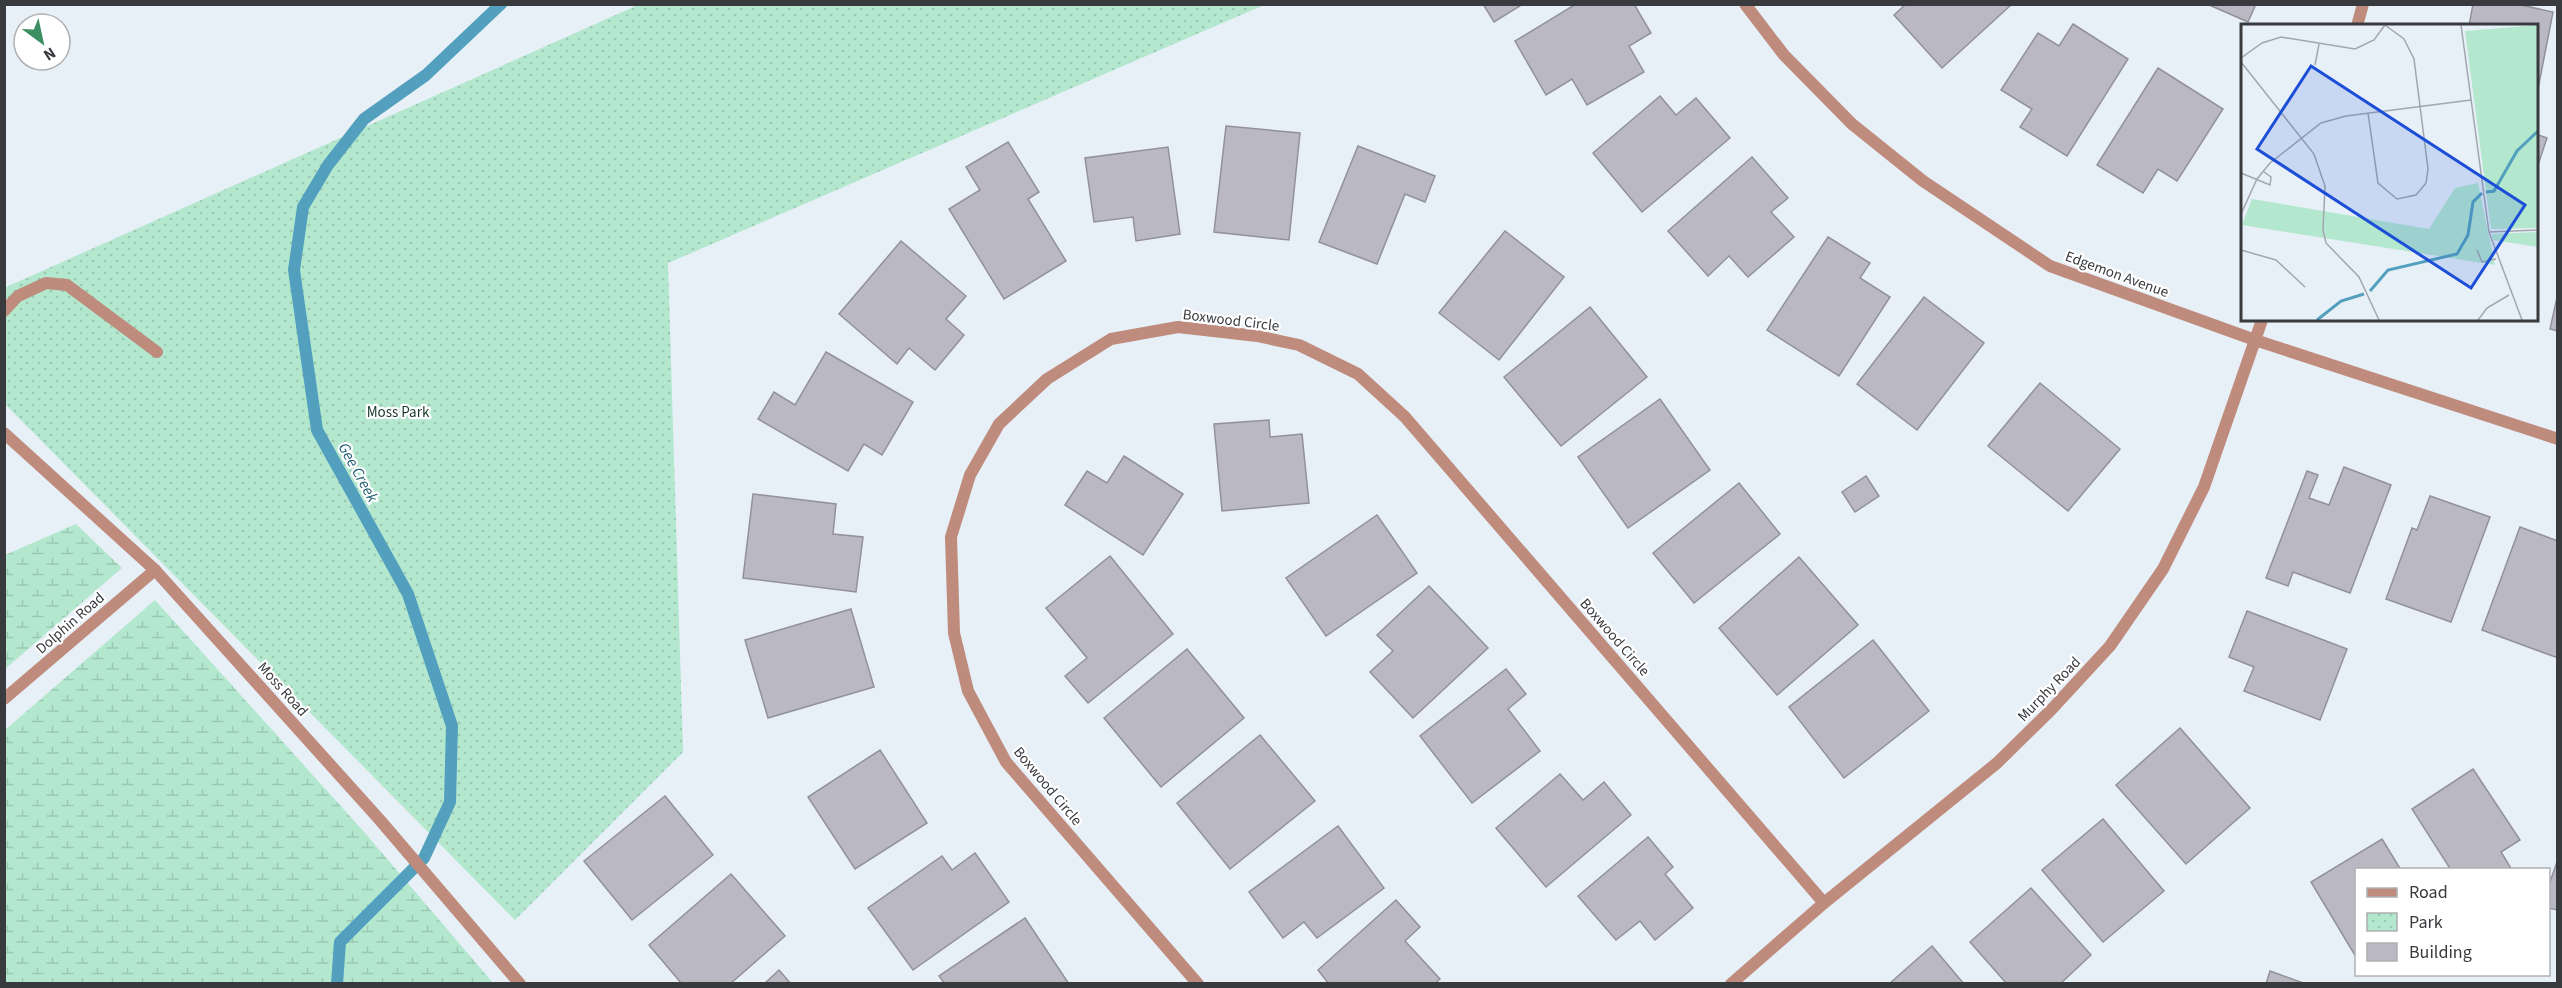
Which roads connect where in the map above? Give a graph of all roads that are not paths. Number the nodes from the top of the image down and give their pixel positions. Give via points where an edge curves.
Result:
1 (1745, 4) edge
2 (2362, 4) edge
3 (2357, 24) edge
4 (4, 311) edge
5 (2262, 321) edge
6 (2255, 340) junction
7 (157, 352) dead end
8 (4, 433) edge
9 (2558, 439) edge
10 (155, 570) junction
11 (4, 699) edge
12 (1824, 903) junction
13 (520, 984) edge
14 (1198, 984) edge
15 (1731, 984) edge

1 - 6 street, Edgemon Avenue via 1784,55 1852,124 1923,181 2050,266
2 - 3 street
4 - 7 street via 18,296 46,283 67,285
5 - 6 street, Murphy Road
6 - 9 street, Edgemon Avenue
6 - 12 street, Murphy Road via 2204,487 2163,569 2110,646 1997,763
8 - 10 street, Moss Road
10 - 11 street, Dolphin Road
10 - 13 street, Moss Road via 379,819
12 - 14 street, Boxwood Circle via 1405,417 1358,374 1299,345 1178,327 1111,339 1047,379 999,424 970,475 951,537 954,633 968,691 1006,762
12 - 15 street, Murphy Road

